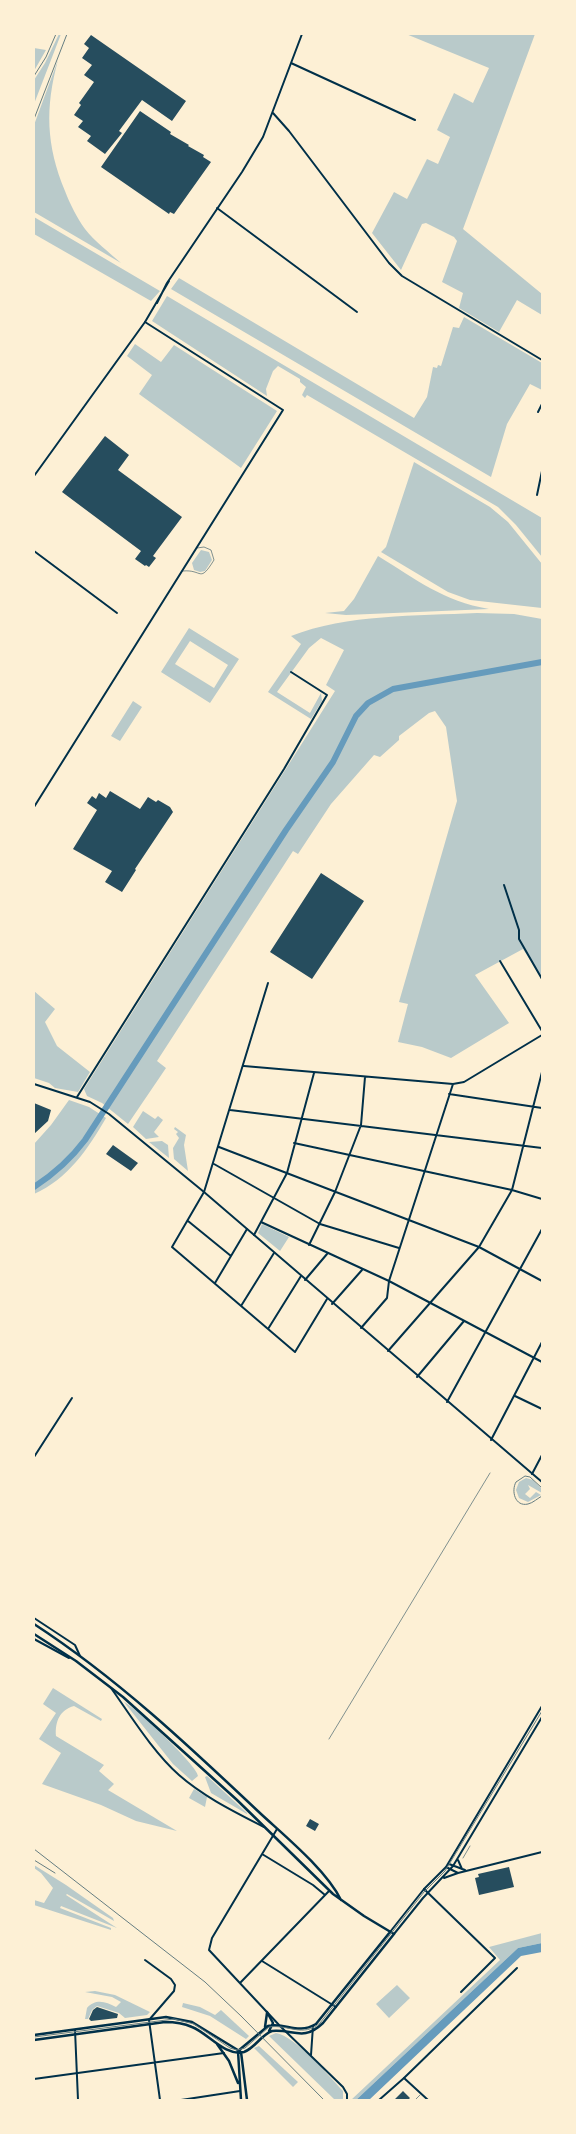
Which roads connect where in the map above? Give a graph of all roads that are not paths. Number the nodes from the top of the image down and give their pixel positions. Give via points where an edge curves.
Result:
1 (302, 34) edge
2 (291, 63) junction
3 (273, 114) junction
4 (415, 120) dead end
5 (217, 208) junction
6 (356, 312) dead end
7 (145, 322) junction
8 (542, 360) edge
9 (542, 404) edge
10 (538, 412) dead end
11 (34, 466) edge
12 (38, 470) junction
13 (542, 471) edge
14 (34, 476) edge
15 (537, 495) dead end
16 (196, 548) junction
17 (34, 551) edge
18 (182, 571) junction
19 (118, 613) dead end
20 (291, 672) dead end
21 (34, 807) edge
22 (504, 885) dead end
23 (500, 962) dead end
24 (542, 979) edge
25 (268, 983) dead end
26 (542, 1033) edge
27 (244, 1066) junction
28 (542, 1072) edge
29 (314, 1073) junction
30 (366, 1077) junction
31 (34, 1084) edge
32 (452, 1084) junction
33 (450, 1094) junction
34 (77, 1097) junction
35 (534, 1106) junction
36 (542, 1108) edge
37 (230, 1110) junction
38 (302, 1119) junction
39 (361, 1125) junction
40 (436, 1135) junction
41 (294, 1144) junction
42 (524, 1146) junction
43 (219, 1147) junction
44 (542, 1148) edge
45 (350, 1155) junction
46 (214, 1164) junction
47 (423, 1171) junction
48 (287, 1173) junction
49 (512, 1190) junction
50 (204, 1192) junction
51 (335, 1192) junction
52 (273, 1198) junction
53 (542, 1199) edge
54 (187, 1220) junction
55 (408, 1220) junction
56 (261, 1222) junction
57 (320, 1224) junction
58 (542, 1228) edge
59 (247, 1229) junction
60 (254, 1235) junction
61 (309, 1245) junction
62 (479, 1247) junction
63 (400, 1248) junction
64 (274, 1253) junction
65 (328, 1254) junction
66 (231, 1256) junction
67 (520, 1269) junction
68 (362, 1270) junction
69 (301, 1276) junction
70 (305, 1280) junction
71 (389, 1281) junction
72 (542, 1282) edge
73 (215, 1284) junction
74 (327, 1299) junction
75 (332, 1304) junction
76 (430, 1304) junction
77 (241, 1306) junction
78 (464, 1321) junction
79 (361, 1328) junction
80 (268, 1329) junction
81 (485, 1332) junction
82 (542, 1342) edge
83 (388, 1352) junction
84 (534, 1358) junction
85 (542, 1362) edge
86 (417, 1377) junction
87 (514, 1396) junction
88 (72, 1398) dead end
89 (447, 1402) junction
90 (60, 1409) dead end
91 (542, 1409) edge
92 (64, 1412) junction
93 (491, 1440) junction
94 (542, 1455) edge
95 (34, 1457) edge
96 (490, 1473) dead end
97 (532, 1474) junction
98 (542, 1482) edge
99 (34, 1618) edge
100 (34, 1624) edge
101 (34, 1634) edge
102 (34, 1639) edge
103 (80, 1656) junction
104 (76, 1661) junction
105 (108, 1685) junction
106 (542, 1706) edge
107 (542, 1718) edge
108 (329, 1739) dead end
109 (210, 1766) junction
110 (205, 1771) junction
111 (277, 1829) junction
112 (268, 1830) junction
113 (274, 1835) junction
114 (542, 1852) edge
115 (262, 1854) junction
116 (458, 1858) junction
117 (448, 1864) junction
118 (453, 1866) junction
119 (446, 1867) junction
120 (451, 1869) junction
121 (464, 1870) junction
122 (470, 1870) junction
123 (458, 1873) junction
124 (442, 1879) junction
125 (424, 1889) junction
126 (329, 1891) junction
127 (428, 1892) junction
128 (325, 1895) junction
129 (342, 1901) junction
130 (390, 1932) junction
131 (394, 1934) junction
132 (145, 1960) dead end
133 (262, 1961) junction
134 (517, 1968) dead end
135 (240, 1983) junction
136 (461, 1992) dead end
137 (332, 2004) junction
138 (336, 2007) junction
139 (267, 2012) junction
140 (149, 2020) junction
141 (149, 2024) junction
142 (272, 2025) junction
143 (280, 2026) junction
144 (313, 2026) junction
145 (264, 2028) junction
146 (75, 2030) junction
147 (268, 2032) junction
148 (312, 2032) junction
149 (288, 2033) junction
150 (75, 2034) junction
151 (34, 2035) edge
152 (34, 2040) edge
153 (214, 2041) junction
154 (233, 2047) junction
155 (243, 2047) junction
156 (239, 2052) junction
157 (224, 2053) junction
158 (311, 2055) junction
159 (154, 2063) junction
160 (77, 2073) junction
161 (404, 2078) junction
162 (34, 2079) edge
163 (239, 2086) junction
164 (240, 2091) junction
165 (421, 2094) junction
166 (347, 2099) edge
167 (78, 2100) edge
168 (160, 2100) edge
169 (181, 2100) edge
170 (241, 2100) edge
171 (247, 2100) edge
172 (379, 2100) edge
173 (415, 2100) edge
174 (428, 2100) edge

1 - 2 street
2 - 3 street
2 - 4 street
3 - 5 street via 259,144
3 - 8 street via 402,276
5 - 6 street
5 - 7 street
7 - 12 street
7 - 16 street via 282,410
9 - 10 street
11 - 12 street
12 - 14 street
13 - 15 street
16 - 18 street
16 - 18 lane via 208,548 214,560 206,573
17 - 19 street
18 - 21 street
20 - 34 street via 327,695 284,769
22 - 24 street via 524,949
23 - 26 street
25 - 27 street
26 - 32 street via 464,1082
27 - 29 street
27 - 37 street
28 - 35 street
29 - 30 street
29 - 38 street
30 - 32 street
30 - 39 street
31 - 34 street
32 - 33 street
33 - 35 street
33 - 40 street
34 - 50 street via 109,1114
35 - 36 street
35 - 42 street
37 - 38 street
37 - 43 street
38 - 39 street
38 - 41 street
39 - 40 street
39 - 45 street
40 - 42 street
40 - 47 street
41 - 45 street
41 - 48 street
42 - 44 street
42 - 49 street
43 - 46 street
43 - 48 street
45 - 47 street
45 - 51 street
46 - 50 street
46 - 52 street
47 - 49 street
47 - 55 street
48 - 51 street
48 - 52 street
49 - 53 street
49 - 62 street
50 - 54 street
50 - 59 street
51 - 55 street
51 - 57 street
52 - 56 street
52 - 57 street
54 - 66 street
54 - 73 street via 172,1247
55 - 62 street
55 - 63 street
56 - 60 street
56 - 61 street
57 - 61 street
57 - 63 street
58 - 67 street
59 - 60 street
59 - 66 street
60 - 64 street
61 - 65 street
62 - 67 street
62 - 76 street
63 - 71 street
64 - 69 street
64 - 77 street
65 - 68 street
65 - 70 street
66 - 73 street
67 - 72 street
67 - 81 street
68 - 71 street
68 - 75 street
69 - 70 street
69 - 80 street
70 - 74 street
71 - 76 street
71 - 79 street via 386,1298
73 - 77 street
74 - 75 street
74 - 80 street via 295,1352
75 - 79 street
76 - 78 street
76 - 83 street
77 - 80 street
78 - 81 street
78 - 86 street
79 - 83 street
81 - 84 street
81 - 89 street
82 - 84 street
83 - 86 street
84 - 85 street
84 - 87 street
86 - 89 street
87 - 91 street
87 - 93 street
88 - 92 street
89 - 93 street
90 - 92 street
92 - 95 street
93 - 97 street
94 - 97 street
96 - 108 lane
97 - 98 street
99 - 103 street via 75,1644
100 - 103 main road
101 - 104 main road
102 - 104 street
103 - 109 main road via 148,1710
104 - 105 main road
105 - 110 main road
105 - 112 street via 179,1775
106 - 117 street
107 - 116 street
109 - 110 main road
109 - 111 main road
110 - 112 main road
111 - 113 street
111 - 129 main road via 320,1872
112 - 113 main road
113 - 115 street
113 - 126 main road
114 - 122 street
115 - 128 street
115 - 135 street via 210,1943 210,1952
116 - 118 street
116 - 121 street
117 - 118 street
117 - 119 street
118 - 120 street
118 - 121 street
119 - 120 street
119 - 125 street
120 - 123 street
120 - 124 street
121 - 122 street
122 - 123 street
123 - 124 street
124 - 127 street
125 - 127 street
125 - 130 street
126 - 128 street
126 - 129 main road
127 - 131 street
127 - 136 street via 495,1958
128 - 133 street
129 - 130 main road
130 - 131 main road
130 - 137 main road
131 - 138 main road
132 - 140 street via 175,1985 174,1991
133 - 135 street
133 - 137 street
134 - 161 street
135 - 139 street
137 - 138 street
137 - 144 main road
138 - 148 main road
139 - 142 main road
139 - 143 street
139 - 145 main road
140 - 141 street
140 - 146 main road
140 - 154 main road via 166,2017 185,2019
141 - 150 main road
141 - 153 main road via 183,2023
141 - 159 street
142 - 143 main road
142 - 145 main road
142 - 147 main road
143 - 144 main road via 298,2030
143 - 149 street
144 - 148 street
145 - 155 main road
146 - 150 street
146 - 151 main road
147 - 149 main road
147 - 156 main road via 250,2048
148 - 149 main road
148 - 158 street
149 - 158 street
150 - 152 main road
150 - 160 street
153 - 156 main road
153 - 157 main road
154 - 155 main road
154 - 156 main road
155 - 156 main road
156 - 163 main road
156 - 171 main road
157 - 159 street
157 - 163 main road
158 - 166 street via 343,2087
159 - 160 street
159 - 168 street
160 - 162 street
160 - 167 street
161 - 165 street
161 - 172 street
163 - 164 main road
164 - 169 street
164 - 170 main road
165 - 173 lane
165 - 174 street

